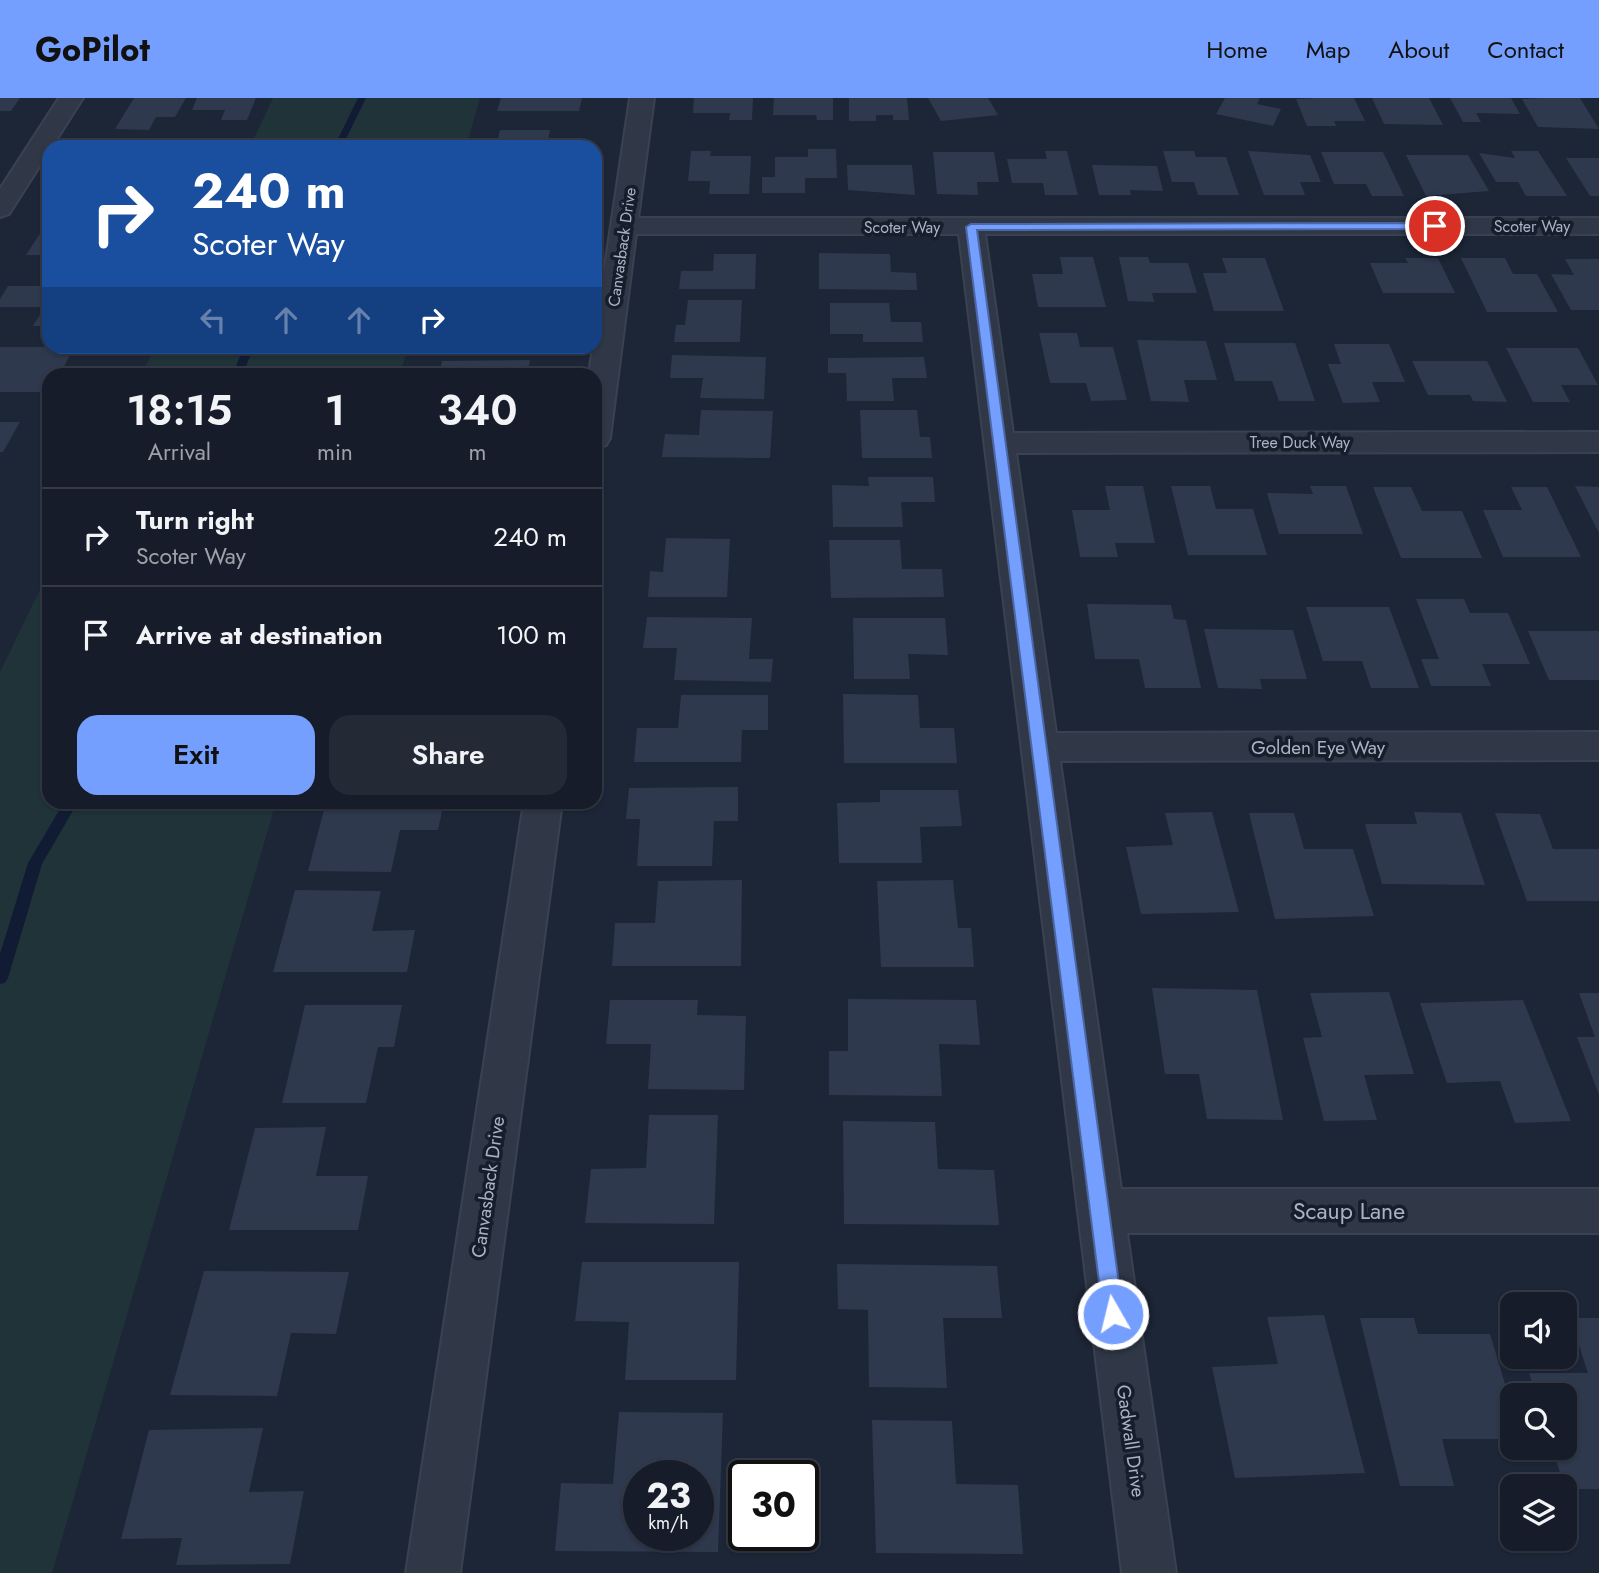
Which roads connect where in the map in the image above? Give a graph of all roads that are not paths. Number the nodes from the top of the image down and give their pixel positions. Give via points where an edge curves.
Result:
1 (71, 98) edge
2 (642, 98) edge
3 (44, 140) edge
4 (42, 143) edge
5 (0, 209) edge
6 (625, 226) junction
7 (1599, 226) edge
8 (971, 227) junction
9 (602, 389) edge
10 (1599, 442) edge
11 (1001, 443) junction
12 (1599, 746) edge
13 (1038, 747) junction
14 (542, 809) edge
15 (1099, 1210) junction
16 (1599, 1212) edge
17 (433, 1573) edge
18 (1149, 1573) edge

1 - 3 street
2 - 6 street, Canvasback Drive
4 - 5 street
6 - 8 street, Scoter Way
6 - 9 street, Canvasback Drive
7 - 8 street, Scoter Way
8 - 11 street, Gadwall Drive
10 - 11 street, Tree Duck Way
11 - 13 street, Gadwall Drive
12 - 13 street, Golden Eye Way
13 - 15 street, Gadwall Drive
14 - 17 street, Canvasback Drive
15 - 16 street, Scaup Lane
15 - 18 street, Gadwall Drive

